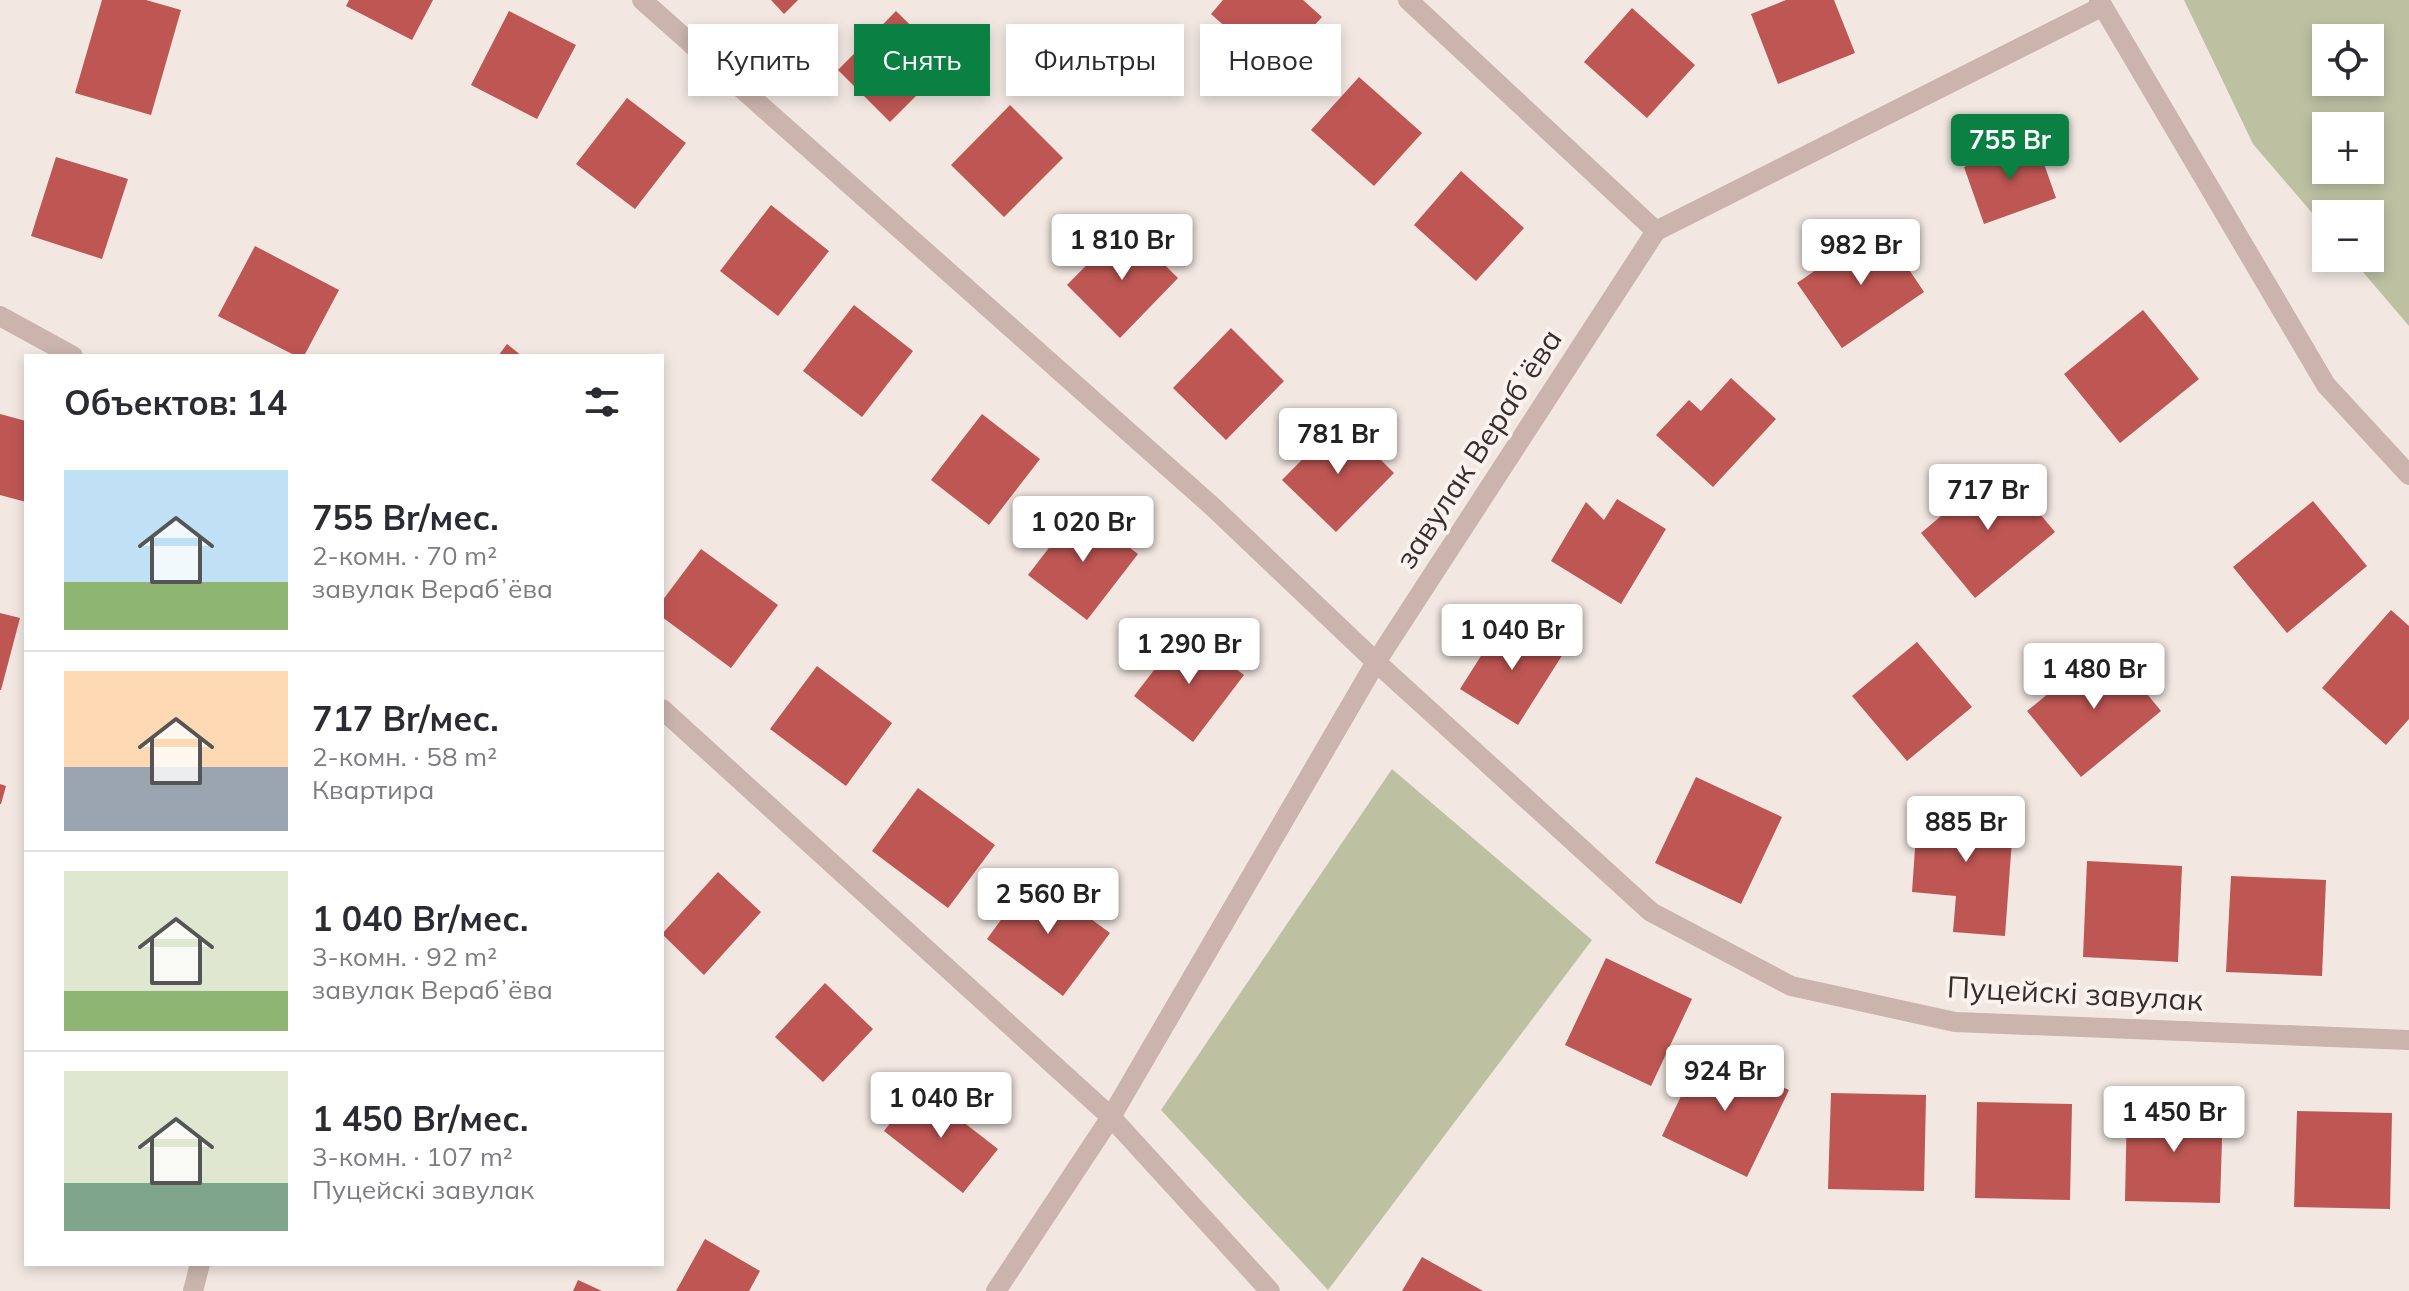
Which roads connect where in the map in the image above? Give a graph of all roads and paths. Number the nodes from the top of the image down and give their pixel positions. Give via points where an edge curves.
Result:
1 (642, 0) edge
2 (1408, 0) edge
3 (2100, 4) edge
4 (1656, 231) junction
5 (0, 316) edge
6 (69, 354) edge
7 (2409, 475) edge
8 (1376, 662) junction
9 (664, 711) edge
10 (2409, 1040) edge
11 (1111, 1117) junction
12 (199, 1266) edge
13 (193, 1291) edge
14 (996, 1291) edge
15 (1270, 1291) edge

1 - 8 street, Пуцейскі завулак via 1213,507
2 - 4 street
3 - 4 street
3 - 7 street via 2326,385
4 - 8 street, завулак Верабʼёва
5 - 6 street
8 - 10 street, Пуцейскі завулак via 1651,912 1791,986 1955,1022
8 - 11 street, завулак Верабʼёва
9 - 11 street
11 - 14 street, завулак Верабʼёва
11 - 15 street
12 - 13 street

